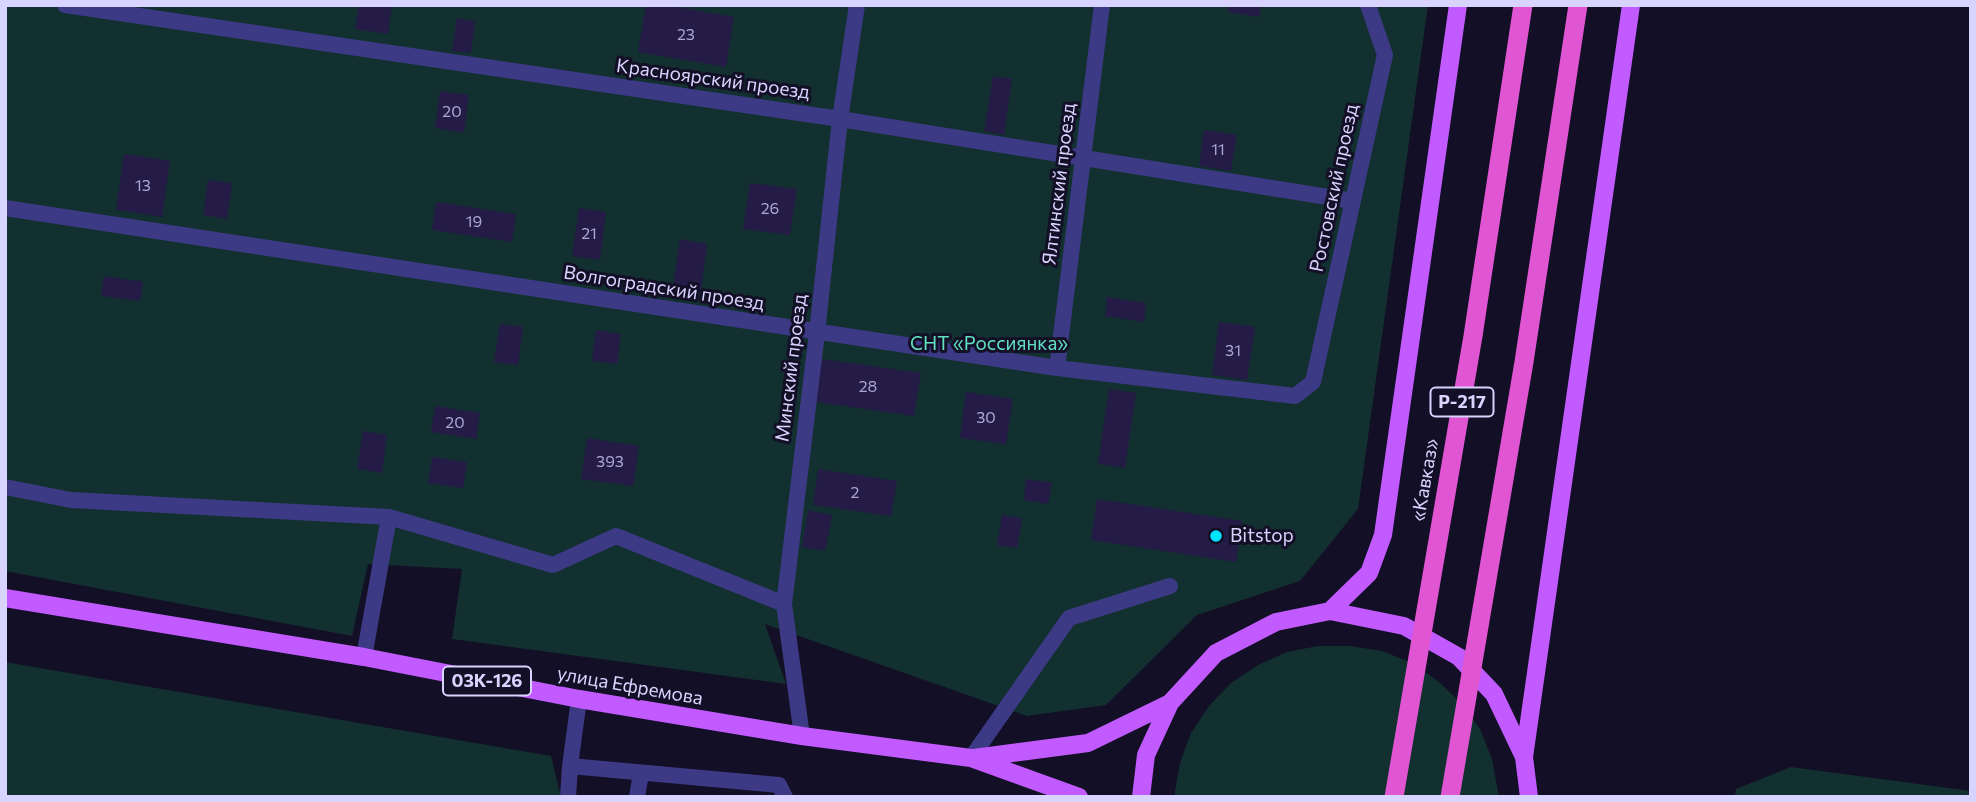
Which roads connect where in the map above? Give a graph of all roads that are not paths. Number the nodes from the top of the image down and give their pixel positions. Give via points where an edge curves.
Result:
1 (65, 5) edge
2 (857, 5) edge
3 (1102, 5) edge
4 (1368, 5) edge
5 (1458, 5) edge
6 (1523, 5) edge
7 (1578, 5) edge
8 (1631, 5) edge
9 (840, 119) junction
10 (1083, 158) junction
11 (1353, 201) junction
12 (5, 208) edge
13 (817, 333) junction
14 (1057, 368) junction
15 (1313, 382) joint
16 (5, 486) edge
17 (389, 517) junction
18 (1170, 586) dead end
19 (5, 598) edge
20 (784, 604) junction
21 (1330, 611) junction
22 (364, 657) junction
23 (579, 699) junction
24 (1170, 703) junction
25 (802, 736) junction
26 (1524, 757) junction
27 (971, 758) junction
28 (570, 766) junction
29 (641, 773) junction
30 (762, 790) edge
31 (568, 797) edge
32 (637, 797) edge
33 (785, 797) edge
34 (1079, 797) edge
35 (1141, 797) edge
36 (1394, 797) edge
37 (1450, 797) edge
38 (1529, 797) edge

1 - 9 lane, Красноярский проезд
2 - 9 lane, Минский проезд
3 - 10 lane, Ялтинский проезд
4 - 11 lane, Ростовский проезд via 1385,55
5 - 21 main road via 1382,535 1369,573
6 - 36 highway, «Кавказ» / Р-217, bridge via 1473,336
7 - 37 highway, Р-217, bridge via 1524,362
8 - 26 main road
9 - 10 lane, Красноярский проезд
9 - 13 lane, Минский проезд
10 - 11 lane, Красноярский проезд
10 - 14 lane, Ялтинский проезд
11 - 15 lane, Ростовский проезд
12 - 13 lane, Волгоградский проезд
13 - 14 lane, Волгоградский проезд
13 - 20 lane, Минский проезд
14 - 15 lane, Волгоградский проезд via 1295,396
16 - 17 lane via 71,500
17 - 20 lane via 553,565 616,536
17 - 22 lane
18 - 27 lane via 1069,618
19 - 22 main road, улица Ефремова / 03К-126
20 - 25 lane, Минский проезд
21 - 24 main road via 1276,622 1216,653
21 - 26 main road via 1404,626 1459,657 1494,694
22 - 23 main road, улица Ефремова / 03К-126
23 - 25 main road, улица Ефремова / 03К-126
23 - 28 lane
24 - 27 main road via 1088,743
24 - 35 main road via 1146,755
25 - 27 main road, улица Ефремова / 03К-126
26 - 38 main road
27 - 34 main road, улица Ефремова
28 - 29 lane
28 - 31 lane
29 - 30 lane
29 - 32 lane
30 - 33 lane via 779,785

